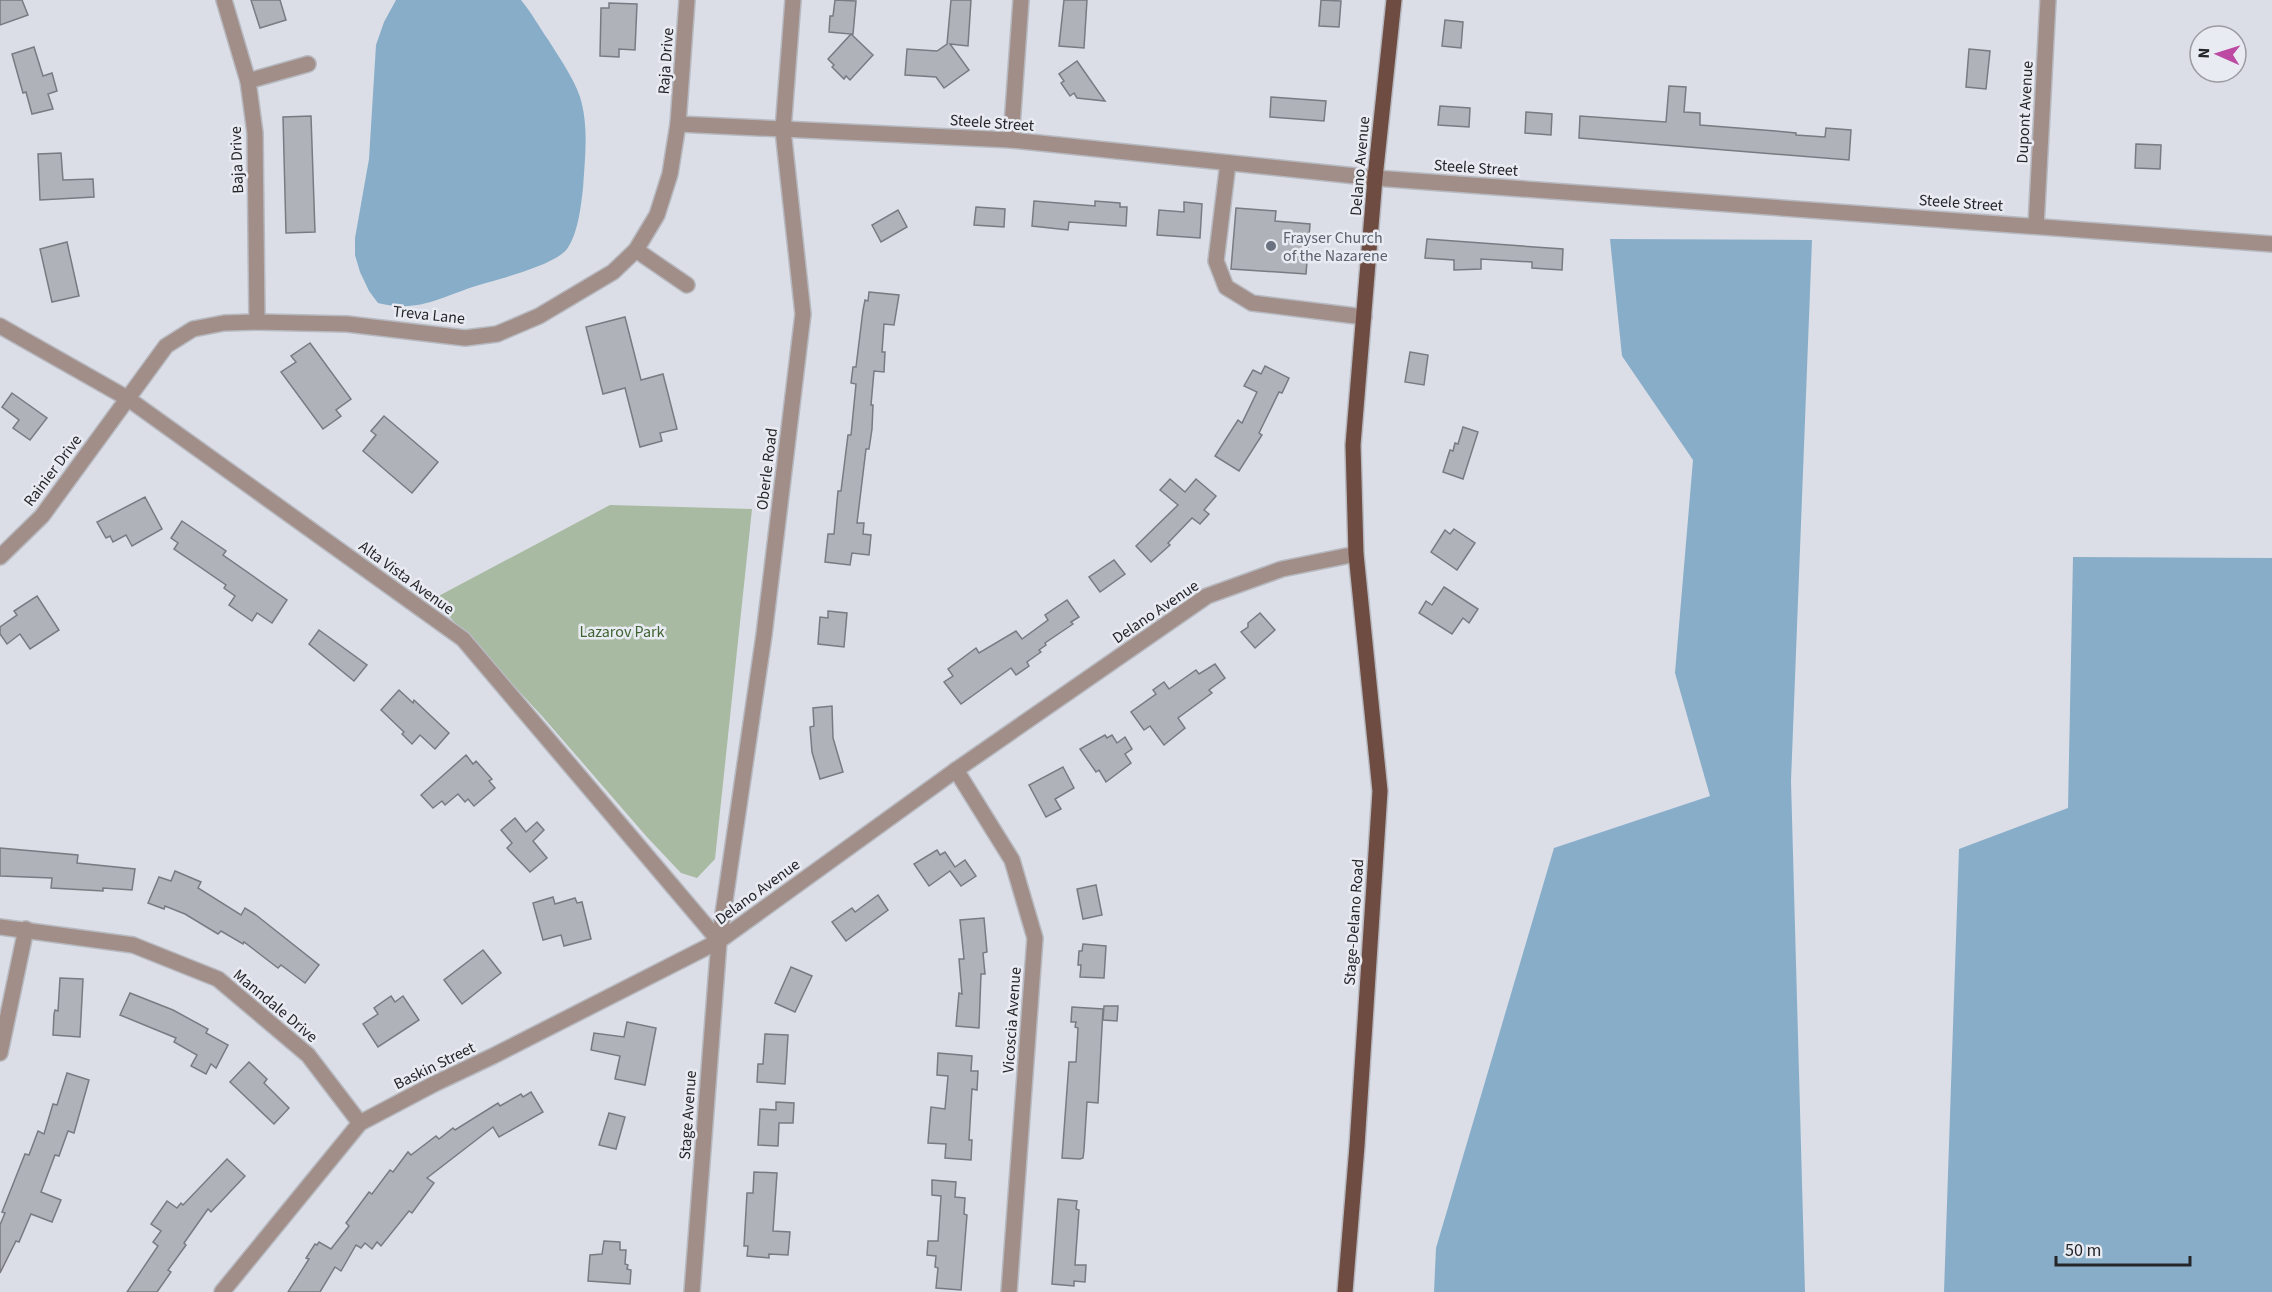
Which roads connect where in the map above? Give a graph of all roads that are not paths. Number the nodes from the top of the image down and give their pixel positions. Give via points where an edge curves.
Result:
1 (224, 0) edge
2 (687, 0) edge
3 (793, 0) edge
4 (1021, 0) edge
5 (1394, 0) edge
6 (2048, 0) edge
7 (308, 64) dead end
8 (248, 81) junction
9 (678, 124) junction
10 (783, 130) junction
11 (1011, 140) junction
12 (1228, 163) junction
13 (1376, 178) junction
14 (2036, 226) junction
15 (2272, 244) edge
16 (636, 250) junction
17 (687, 285) dead end
18 (1364, 317) junction
19 (256, 322) junction
20 (0, 326) edge
21 (127, 398) junction
22 (1356, 554) junction
23 (0, 557) edge
24 (956, 770) junction
25 (0, 927) edge
26 (26, 929) junction
27 (719, 941) junction
28 (0, 1053) edge
29 (360, 1123) junction
30 (222, 1292) edge
31 (692, 1292) edge
32 (1009, 1292) edge
33 (1345, 1292) edge

1 - 8 street, Baja Drive
2 - 9 street, Raja Drive
3 - 10 street, Oberle Road
4 - 11 street
5 - 13 main road, Delano Avenue
6 - 14 street, Dupont Avenue
7 - 8 street
8 - 19 street, Baja Drive via 255,134
9 - 10 street, Steele Street
9 - 16 street, Treva Lane via 670,174 657,214
10 - 11 street, Steele Street
10 - 27 street, Oberle Road via 803,314 764,635
11 - 12 street, Steele Street
12 - 13 street, Steele Street
12 - 18 street via 1216,261 1226,287 1252,303
13 - 14 street, Steele Street
13 - 18 main road, Delano Avenue
14 - 15 street, Steele Street
16 - 17 street
16 - 19 street, Treva Lane via 613,272 580,293 497,334 465,338 347,324
18 - 22 main road, Delano Avenue via 1353,445
19 - 21 street, Treva Lane via 193,329 166,346
20 - 21 street, Alta Vista Avenue
21 - 23 street, Rainier Drive via 42,516
21 - 27 street, Alta Vista Avenue via 463,639
22 - 24 street, Delano Avenue via 1282,569 1208,596
22 - 33 main road, Stage-Delano Road via 1380,791
24 - 27 street, Delano Avenue
24 - 32 street, Vicoscia Avenue via 1012,860 1035,938
25 - 26 street, Manndale Drive
26 - 28 street
26 - 29 street, Manndale Drive via 133,945 218,979 308,1055
27 - 29 street, Baskin Street
27 - 31 street, Stage Avenue
29 - 30 street, Baskin Street

